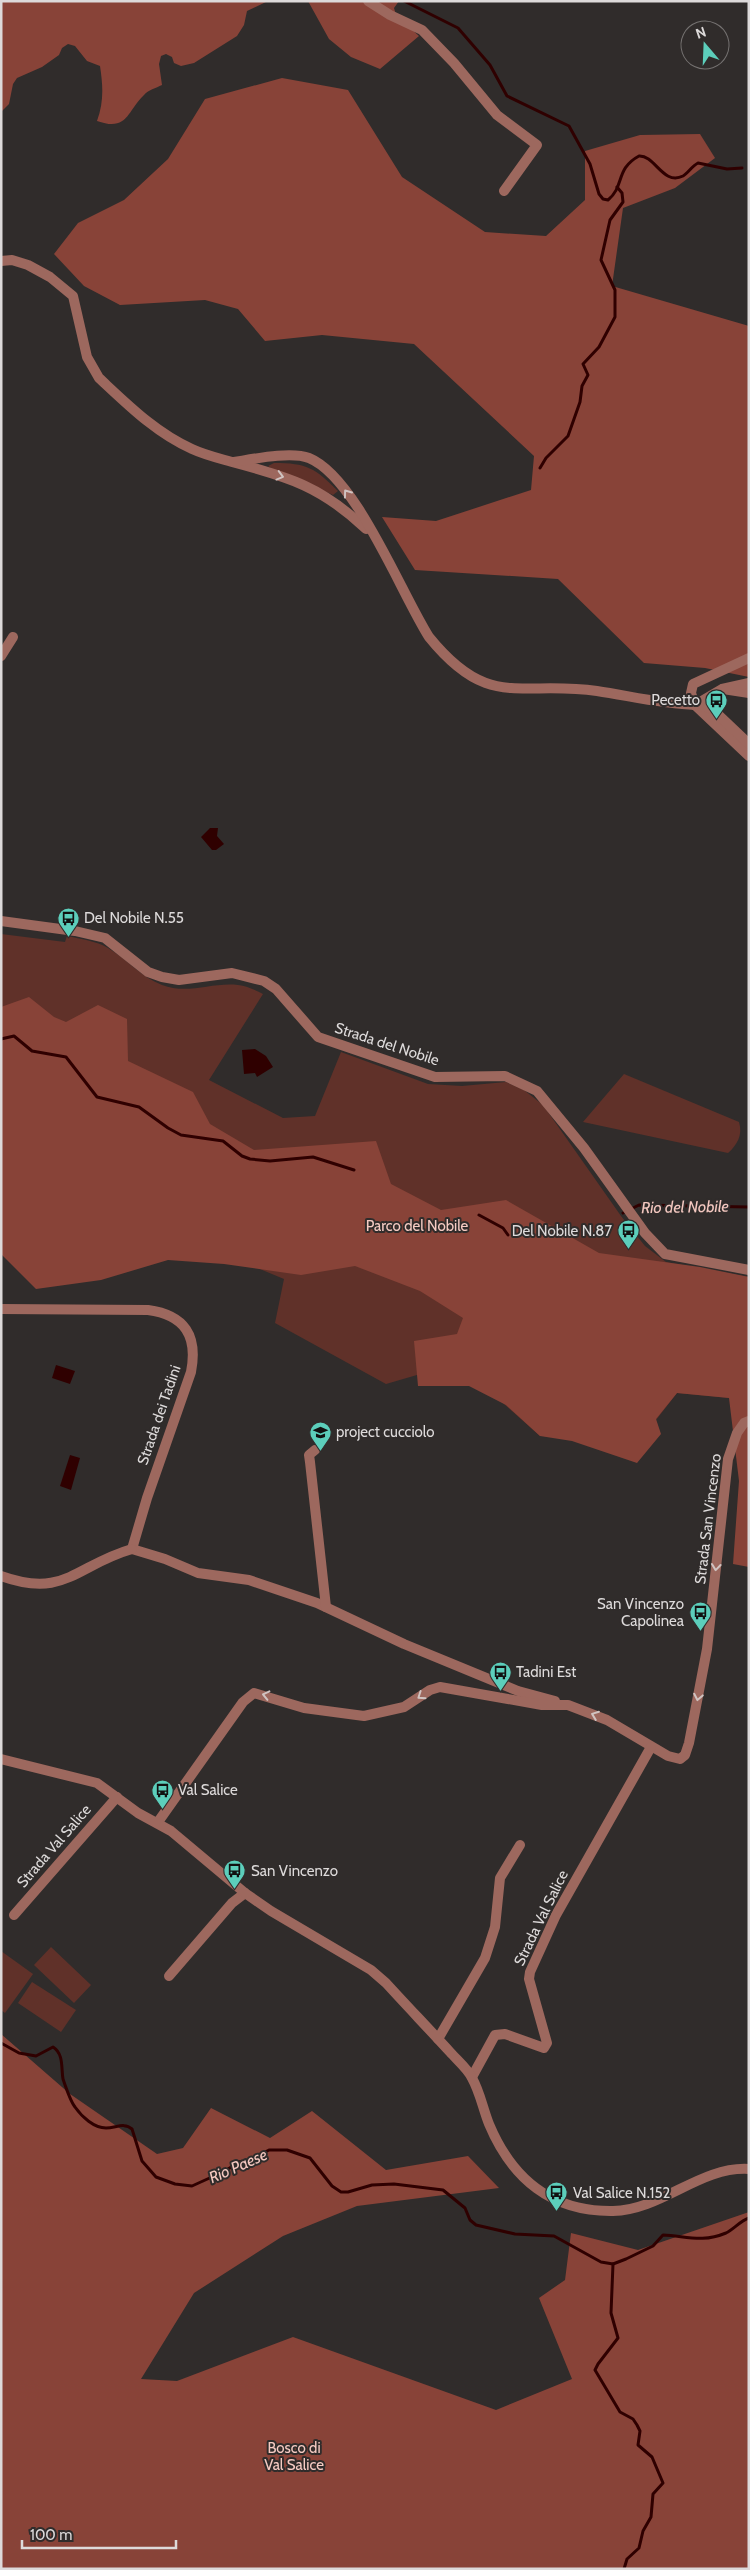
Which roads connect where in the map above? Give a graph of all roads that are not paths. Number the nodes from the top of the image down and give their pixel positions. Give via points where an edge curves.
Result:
1 (368, 1) edge
2 (504, 191) dead end
3 (1, 261) edge
4 (234, 462) junction
5 (372, 535) junction
6 (13, 637) dead end
7 (1, 656) edge
8 (749, 658) edge
9 (749, 683) edge
10 (722, 689) junction
11 (749, 693) edge
12 (695, 705) junction
13 (749, 744) edge
14 (749, 756) edge
15 (1, 921) edge
16 (749, 1270) edge
17 (1, 1309) edge
18 (749, 1421) edge
19 (315, 1450) dead end
20 (132, 1549) junction
21 (1, 1576) edge
22 (326, 1607) junction
23 (568, 1704) junction
24 (651, 1747) junction
25 (1, 1759) edge
26 (117, 1796) junction
27 (158, 1822) junction
28 (520, 1846) dead end
29 (245, 1893) junction
30 (14, 1915) dead end
31 (168, 1976) dead end
32 (438, 2039) junction
33 (472, 2077) junction
34 (749, 2170) edge

1 - 2 street via 422,30 497,115 537,145
3 - 4 street via 12,260 28,265 66,290 77,305 83,341 93,370 154,427 192,450
4 -> 5 street via 316,490 334,500
5 -> 4 street via 343,488 329,472 308,458
5 - 12 street via 429,637 466,674 482,682 511,689 596,691
6 - 7 street
8 - 12 street via 693,684 690,693
9 - 10 street
10 - 11 street
10 - 12 street
12 - 13 street via 711,708
12 - 14 street
15 - 16 street, Strada del Nobile via 105,938 148,972 162,977 179,980 232,973 264,981 276,989 318,1037 435,1078 505,1076 525,1085 537,1091 556,1112 645,1233 665,1254
17 - 20 street, Strada dei Tadini via 148,1310 163,1312 178,1320 186,1330 194,1356 191,1372
18 -> 24 street, Strada San Vincenzo via 737,1433 728,1459 707,1649 689,1743 680,1759 673,1759
19 - 22 street via 310,1455 310,1462
20 - 21 street via 55,1583 31,1585
20 - 22 street via 198,1573 248,1580
22 - 23 street via 404,1644 518,1690
24 -> 23 street, Strada San Vincenzo via 607,1720
23 -> 27 street, Strada San Vincenzo via 542,1705 440,1687 404,1708 364,1716 304,1708 254,1693 243,1702
24 - 33 street, Strada Val Salice via 556,1915 530,1972 529,1979 547,2043 544,2048 495,2034
25 - 26 street, Strada Val Salice via 97,1783
26 - 27 street, Strada Val Salice via 138,1814
26 - 30 street, Strada Val Salice
27 - 29 street, Strada Val Salice
28 - 32 street via 500,1878 495,1927 485,1958
29 - 31 street via 232,1903
29 - 32 street, Strada Val Salice via 370,1970
32 - 33 street, Strada Val Salice
33 - 34 street, Strada Val Salice via 490,2125 510,2162 524,2179 544,2194 572,2207 614,2211 638,2208 714,2175

